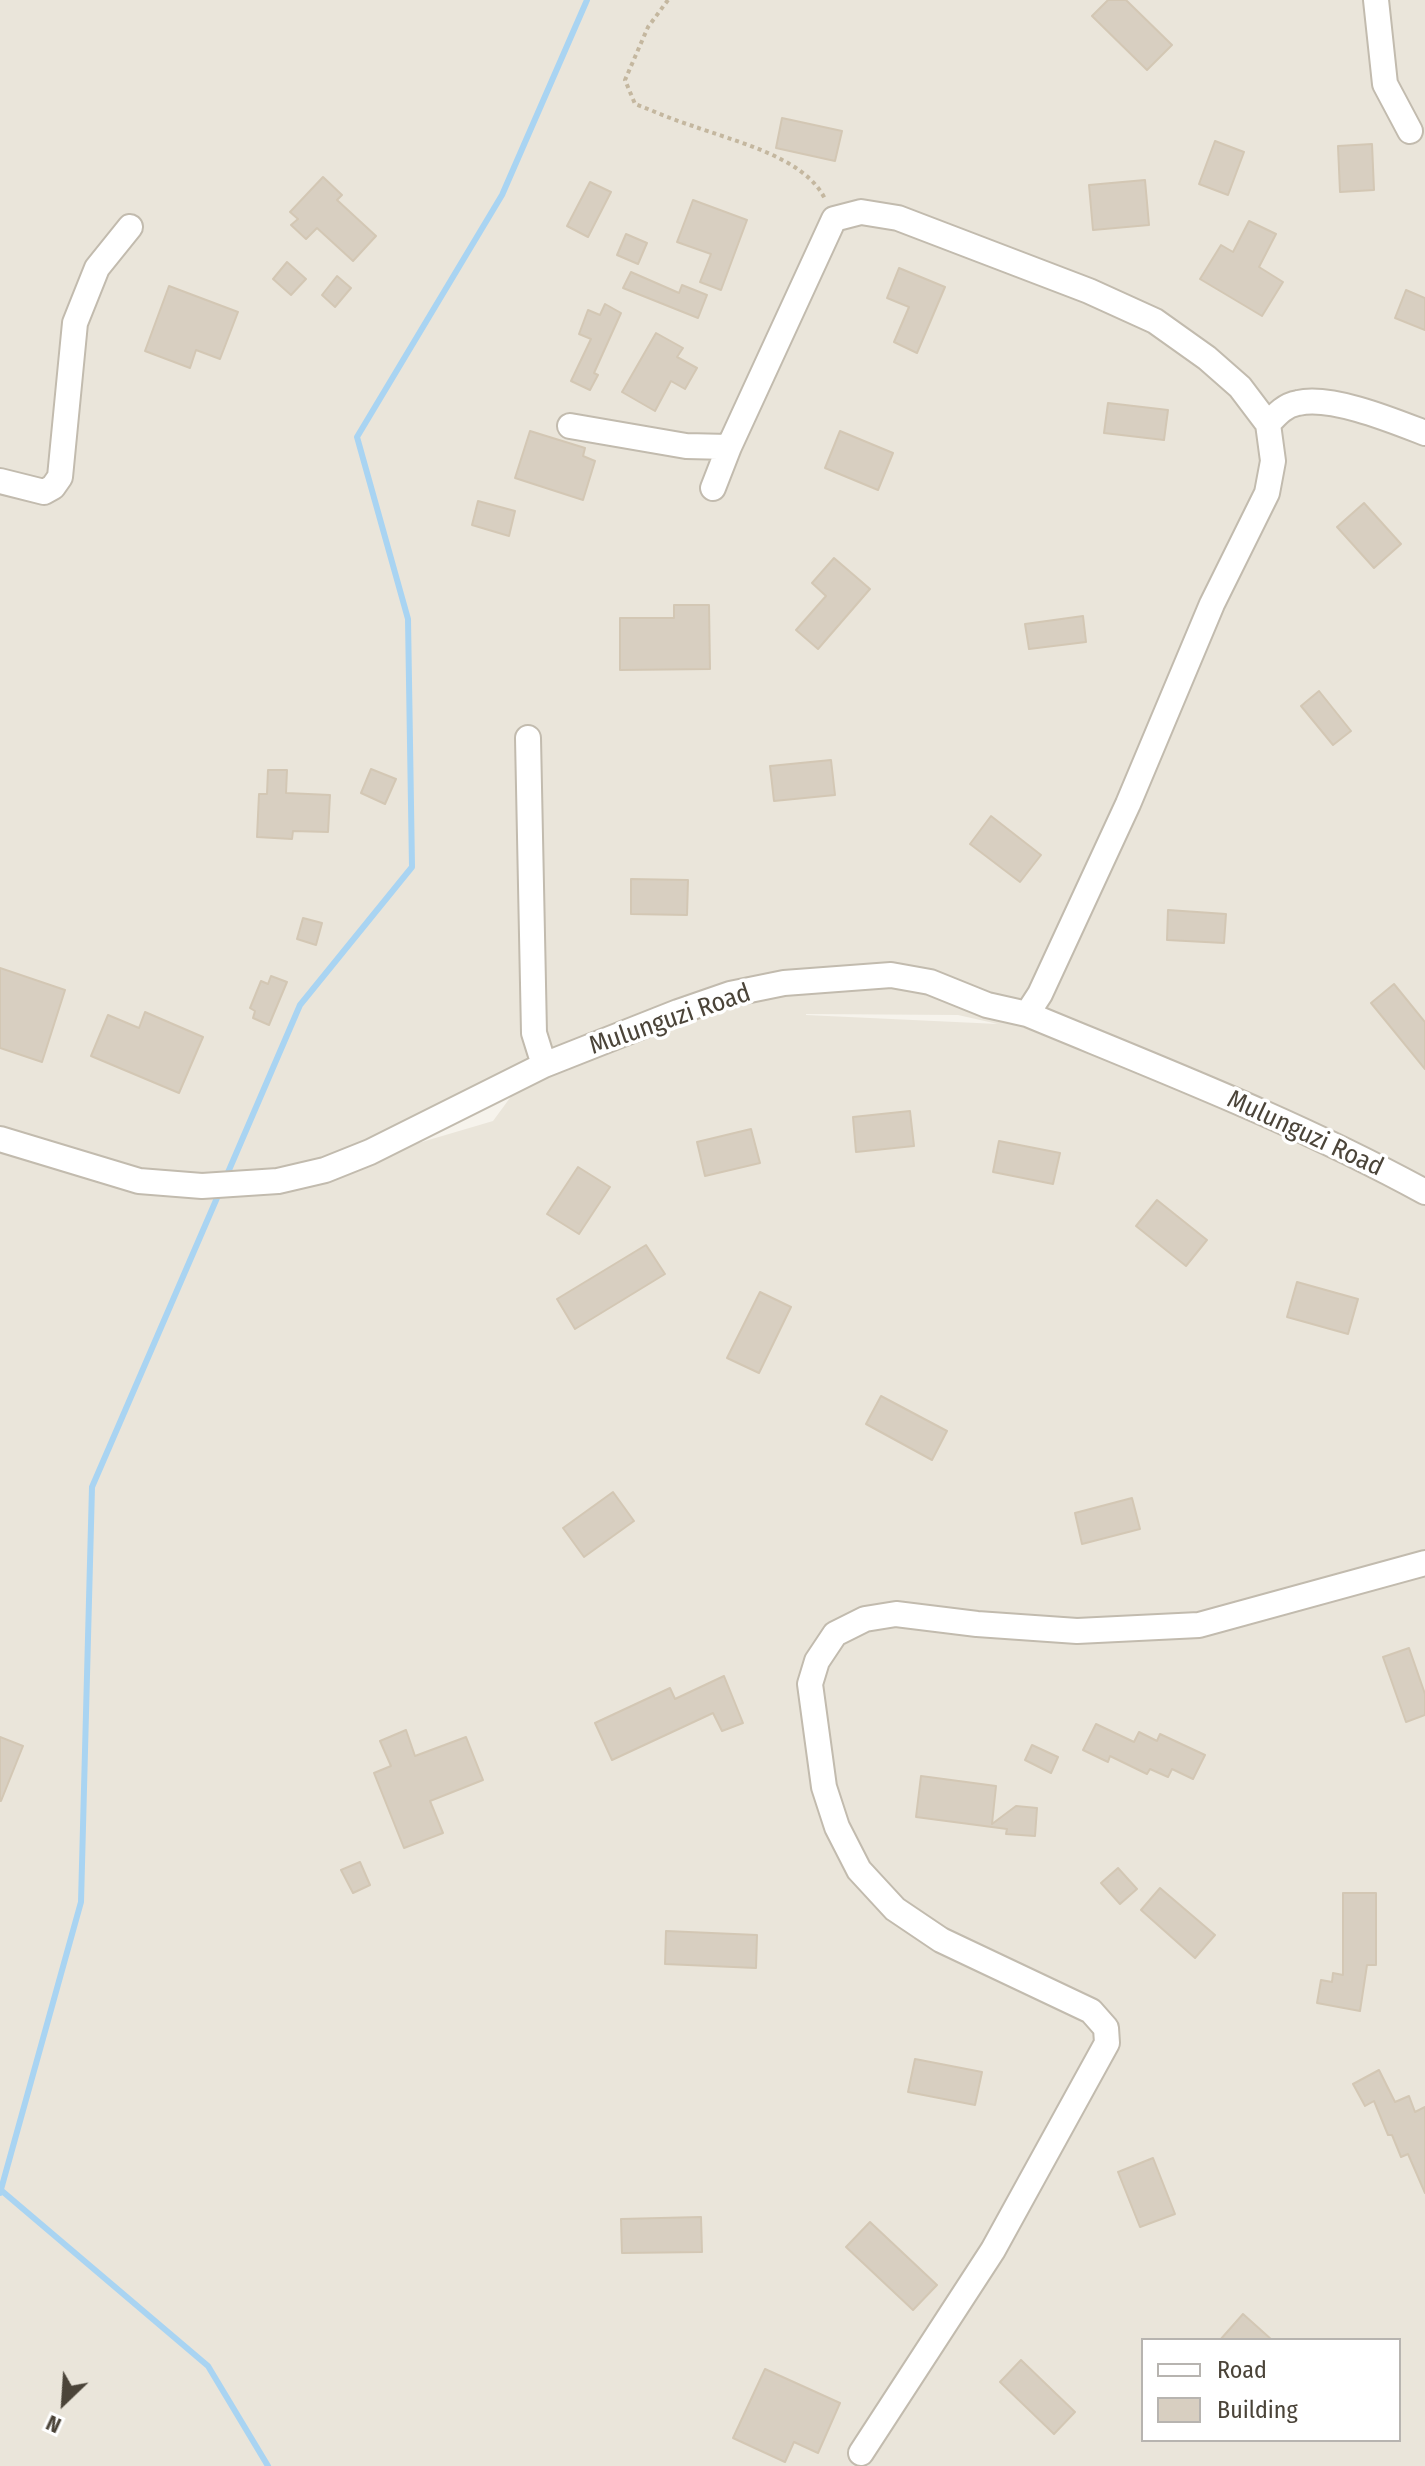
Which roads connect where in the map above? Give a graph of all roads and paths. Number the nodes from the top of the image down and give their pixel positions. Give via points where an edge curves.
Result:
1 (668, 0) edge
2 (1376, 0) edge
3 (1410, 131) dead end
4 (834, 219) junction
5 (130, 227) dead end
6 (1268, 424) junction
7 (570, 426) dead end
8 (1425, 433) edge
9 (729, 447) junction
10 (0, 481) edge
11 (713, 488) dead end
12 (528, 738) dead end
13 (1027, 1014) junction
14 (544, 1065) junction
15 (0, 1139) edge
16 (1425, 1192) edge
17 (1425, 1563) edge
18 (861, 2453) dead end

1 - 4 path via 648,27 625,80 635,104 753,145 809,177
2 - 3 street via 1385,84
4 - 6 street via 861,212 898,218 1155,321 1240,387
4 - 9 street
5 - 10 street via 97,268 75,323 60,477 44,492
6 - 8 street via 1286,407 1313,402 1350,407
6 - 13 street via 1273,461 1256,520 1212,604 1128,804
7 - 9 street via 686,446
9 - 11 street
12 - 14 street via 534,1033
13 - 14 street, Mulunguzi Road via 930,982 891,975 784,983 717,998
13 - 16 street, Mulunguzi Road via 1286,1121
14 - 15 street, Mulunguzi Road via 370,1152 278,1181 202,1186 139,1181
17 - 18 street via 1199,1625 1077,1631 896,1614 865,1619 835,1634 817,1661 810,1684 824,1787 859,1870 895,1909 941,1940 1091,2011 1106,2028 1107,2043 993,2250

